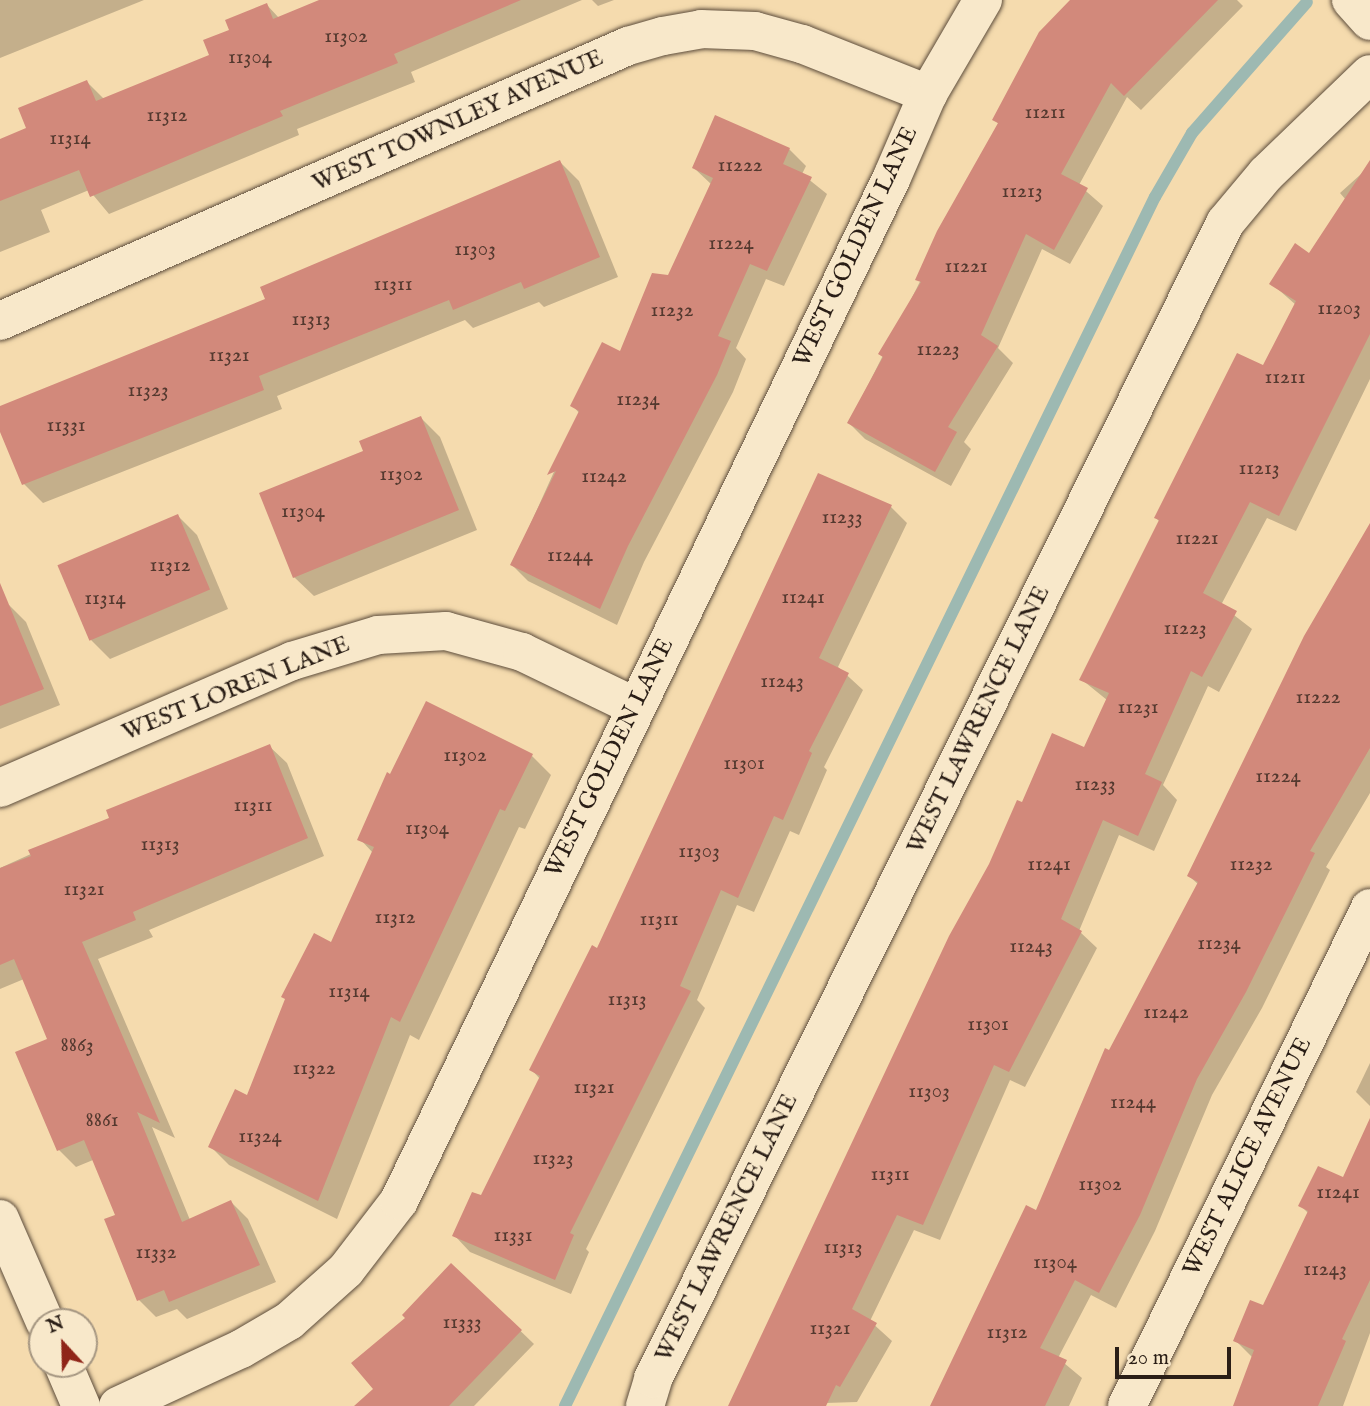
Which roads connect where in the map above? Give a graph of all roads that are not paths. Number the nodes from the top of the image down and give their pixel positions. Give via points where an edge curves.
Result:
1 (983, 0) edge
2 (1350, 0) edge
3 (1370, 21) edge
4 (1370, 74) edge
5 (928, 94) junction
6 (0, 321) edge
7 (634, 706) junction
8 (0, 788) edge
9 (1370, 908) edge
10 (0, 1219) edge
11 (39, 1308) edge
12 (69, 1378) edge
13 (81, 1406) edge
14 (118, 1406) edge
15 (645, 1406) edge
16 (1126, 1406) edge

1 - 5 street, WEST GOLDEN LANE
2 - 3 street
4 - 15 street, WEST LAWRENCE LANE via 1266,174 1225,223 653,1379
5 - 6 street, WEST TOWNLEY AVENUE via 802,44 755,31 701,30 663,36 628,46
5 - 7 street, WEST GOLDEN LANE
7 - 8 street, WEST LOREN LANE via 522,652 459,634 379,635 292,661
7 - 14 street, WEST GOLDEN LANE via 399,1201 375,1236 346,1270 289,1321 241,1349
9 - 16 street, WEST ALICE AVENUE
10 - 11 street
12 - 13 street

